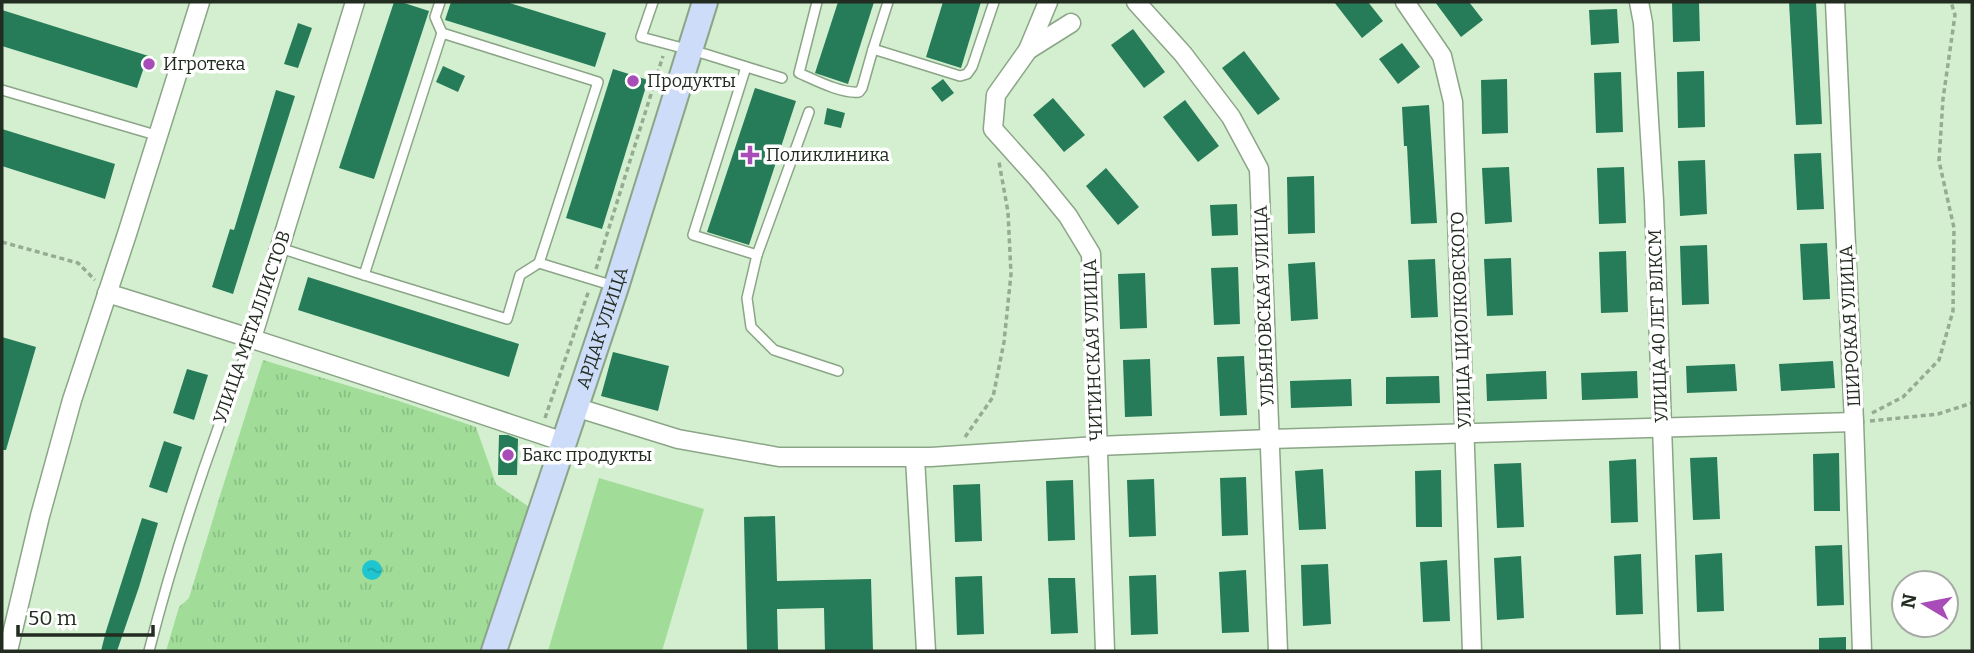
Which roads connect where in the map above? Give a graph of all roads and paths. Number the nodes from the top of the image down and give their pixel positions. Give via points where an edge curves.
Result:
1 (200, 2) edge
2 (355, 2) edge
3 (440, 2) edge
4 (653, 2) edge
5 (705, 2) edge
6 (817, 2) edge
7 (888, 2) edge
8 (994, 2) edge
9 (1048, 2) edge
10 (1136, 2) edge
11 (1405, 2) edge
12 (1639, 2) edge
13 (1835, 2) edge
14 (1951, 2) edge
15 (1071, 23) dead end
16 (442, 33) junction
17 (679, 47) junction
18 (873, 50) junction
19 (1028, 50) junction
20 (746, 67) junction
21 (782, 78) dead end
22 (2, 90) edge
23 (809, 112) dead end
24 (993, 129) junction
25 (159, 136) junction
26 (2, 242) edge
27 (279, 247) junction
28 (757, 255) junction
29 (539, 264) junction
30 (364, 275) junction
31 (604, 283) junction
32 (107, 293) junction
33 (252, 338) junction
34 (838, 371) dead end
35 (1972, 403) edge
36 (575, 407) junction
37 (1854, 422) junction
38 (1662, 428) junction
39 (540, 434) junction
40 (1465, 434) junction
41 (1270, 439) junction
42 (564, 442) junction
43 (1097, 446) junction
44 (948, 457) junction
45 (915, 458) junction
46 (8, 651) edge
47 (149, 651) edge
48 (494, 651) edge
49 (926, 651) edge
50 (1105, 651) edge
51 (1278, 651) edge
52 (1472, 651) edge
53 (1670, 651) edge
54 (1862, 651) edge

1 - 25 street
2 - 27 street, УЛИЦА МЕТАЛЛИСТОВ
3 - 16 lane via 435,17
4 - 17 lane via 641,37
5 - 17 street, АРДАК УЛИЦА
6 - 18 lane via 799,73 859,92
7 - 18 lane
8 - 18 lane via 972,67 964,76
9 - 19 street
10 - 41 street, УЛЬЯНОВСКАЯ УЛИЦА via 1231,117 1259,169
11 - 40 street, УЛИЦА ЦИОЛКОВСКОГО via 1442,56 1453,102
12 - 38 street, УЛИЦА 40 ЛЕТ ВЛКСМ via 1654,201
13 - 37 street, ШИРОКАЯ УЛИЦА
14 - 37 path via 1955,15 1939,161 1954,228 1953,311 1939,360 1903,397
15 - 19 street
16 - 29 lane via 598,82
16 - 30 lane
17 - 20 lane
17 - 31 street, АРДАК УЛИЦА
17 - 31 path
19 - 24 street via 996,95
20 - 21 lane
20 - 28 lane via 693,235
22 - 25 lane
23 - 28 lane
24 - 43 street, ЧИТИНСКАЯ УЛИЦА via 1068,216 1091,254
24 - 44 path via 1008,212 1011,274 1004,342 993,397
25 - 32 street
26 - 32 path via 78,263
27 - 30 lane
27 - 33 street, УЛИЦА МЕТАЛЛИСТОВ
28 - 34 lane via 747,298 751,327 774,350
29 - 30 lane via 520,275 507,319
29 - 31 lane
31 - 36 street, АРДАК УЛИЦА
31 - 39 path
32 - 33 street
32 - 46 street via 72,400
33 - 39 street
33 - 47 lane, УЛИЦА МЕТАЛЛИСТОВ via 202,470
35 - 37 path via 1938,414
36 - 42 street, АРДАК УЛИЦА
36 - 45 street via 678,439 779,457
37 - 38 street
37 - 54 street, ШИРОКАЯ УЛИЦА
38 - 40 street
38 - 53 street, УЛИЦА 40 ЛЕТ ВЛКСМ
39 - 42 street
40 - 41 street
40 - 52 street, УЛИЦА ЦИОЛКОВСКОГО
41 - 43 street
41 - 51 street, УЛЬЯНОВСКАЯ УЛИЦА
42 - 48 street, АРДАК УЛИЦА
43 - 44 street
43 - 50 street, ЧИТИНСКАЯ УЛИЦА
44 - 45 street
45 - 49 street

